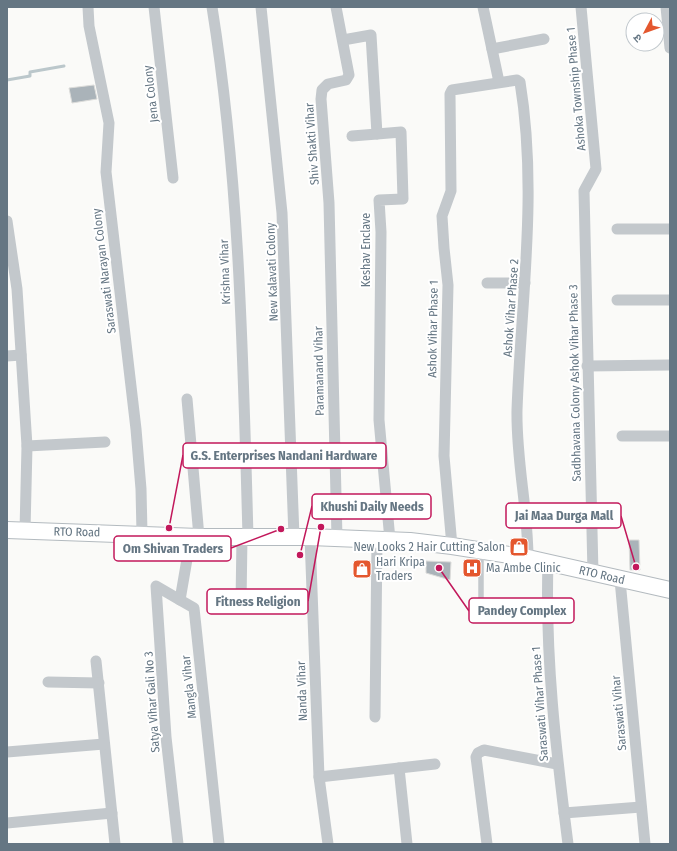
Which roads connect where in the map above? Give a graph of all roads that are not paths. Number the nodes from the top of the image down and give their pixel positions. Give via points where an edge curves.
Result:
1 (88, 7) edge
2 (154, 7) edge
3 (212, 7) edge
4 (261, 7) edge
5 (336, 7) edge
6 (482, 7) edge
7 (581, 7) edge
8 (666, 7) edge
9 (544, 39) dead end
10 (343, 40) junction
11 (670, 48) edge
12 (492, 49) junction
13 (499, 82) junction
14 (377, 134) junction
15 (352, 136) dead end
16 (173, 178) dead end
17 (584, 191) joint
18 (329, 203) joint
19 (7, 221) edge
20 (617, 229) dead end
21 (670, 229) edge
22 (487, 283) dead end
23 (525, 283) junction
24 (618, 300) dead end
25 (670, 300) edge
26 (22, 355) junction
27 (7, 356) edge
28 (670, 365) edge
29 (587, 366) junction
30 (188, 399) dead end
31 (622, 436) dead end
32 (670, 436) edge
33 (105, 442) dead end
34 (27, 446) junction
35 (7, 530) edge
36 (25, 531) junction
37 (142, 533) junction
38 (195, 536) junction
39 (245, 536) junction
40 (310, 536) junction
41 (294, 537) junction
42 (337, 538) junction
43 (383, 540) junction
44 (452, 546) junction
45 (481, 551) junction
46 (528, 558) junction
47 (548, 562) junction
48 (593, 573) junction
49 (620, 580) junction
50 (670, 590) edge
51 (180, 600) junction
52 (241, 604) dead end
53 (481, 611) dead end
54 (96, 661) dead end
55 (48, 682) dead end
56 (99, 683) junction
57 (375, 718) dead end
58 (104, 744) junction
59 (7, 752) edge
60 (435, 764) dead end
61 (557, 764) junction
62 (399, 768) junction
63 (319, 777) junction
64 (641, 807) junction
65 (112, 813) junction
66 (564, 813) junction
67 (7, 823) edge
68 (115, 844) edge
69 (178, 844) edge
70 (219, 844) edge
71 (328, 844) edge
72 (407, 844) edge
73 (487, 844) edge
74 (568, 844) edge
75 (645, 844) edge

1 - 37 street, Saraswati Narayan Colony via 89,26 109,123 106,172 136,428
2 - 16 street, Jena Colony
3 - 39 street, Krishna Vihar via 223,72 232,166 237,251
4 - 41 street, New Kalavati Colony via 282,213
5 - 10 street, Shiv Shakti Vihar
6 - 12 street
7 - 17 street, Ashoka Township Phase 1 via 596,169
8 - 11 street
9 - 12 street
10 - 14 street via 370,35 372,37
10 - 18 street, Shiv Shakti Vihar via 349,75 346,80 328,84 322,90
12 - 13 street
13 - 23 street, Ashok Vihar Phase 2 via 519,80 523,101 529,212
13 - 44 street, Ashok Vihar Phase 1 via 452,90 450,94 451,191 442,216 448,285 444,456
14 - 15 street
14 - 43 street, Keshav Enclave via 400,132 403,198 379,200 379,420
17 - 29 street, Sadbhavana Colony Ashok Vihar Phase 3
18 - 42 street, Paramanand Vihar
19 - 26 street via 17,289
20 - 21 street
22 - 23 street
23 - 46 street, Ashok Vihar Phase 2 via 517,412
24 - 25 street
26 - 27 street
26 - 34 street
28 - 29 street
29 - 48 street, Sadbhavana Colony Ashok Vihar Phase 3
30 - 38 street
31 - 32 street
33 - 34 street
34 - 36 street
35 - 36 street, RTO Road
36 - 37 street, RTO Road
37 - 38 street, RTO Road
38 - 39 street, RTO Road
38 - 51 street
39 - 41 street, RTO Road
39 - 52 street, Krishna Vihar
40 - 41 street, RTO Road
40 - 42 street, RTO Road
40 - 63 street, Nanda Vihar
42 - 43 street, RTO Road
43 - 44 street, RTO Road
43 - 57 street
44 - 45 street, RTO Road
45 - 46 street, RTO Road
45 - 53 lane
46 - 47 street, RTO Road
47 - 48 street, RTO Road
47 - 61 street, Saraswati Vihar Phase 1 via 546,612
48 - 49 street, RTO Road
49 - 50 street, RTO Road
49 - 64 street, Saraswati Vihar
51 - 69 street, Satya Vihar Gali No 3 via 156,586 166,736
51 - 70 street, Mangla Vihar via 194,608
54 - 56 street
55 - 56 street
56 - 58 street
58 - 59 street
58 - 65 street
60 - 62 street
61 - 66 street, Saraswati Vihar Phase 1
61 - 73 street via 484,750 478,753 476,757
62 - 63 street
62 - 72 street
63 - 71 street, Nanda Vihar
64 - 66 street
64 - 75 street, Saraswati Vihar
65 - 67 street
65 - 68 street
66 - 74 street, Saraswati Vihar Phase 1

